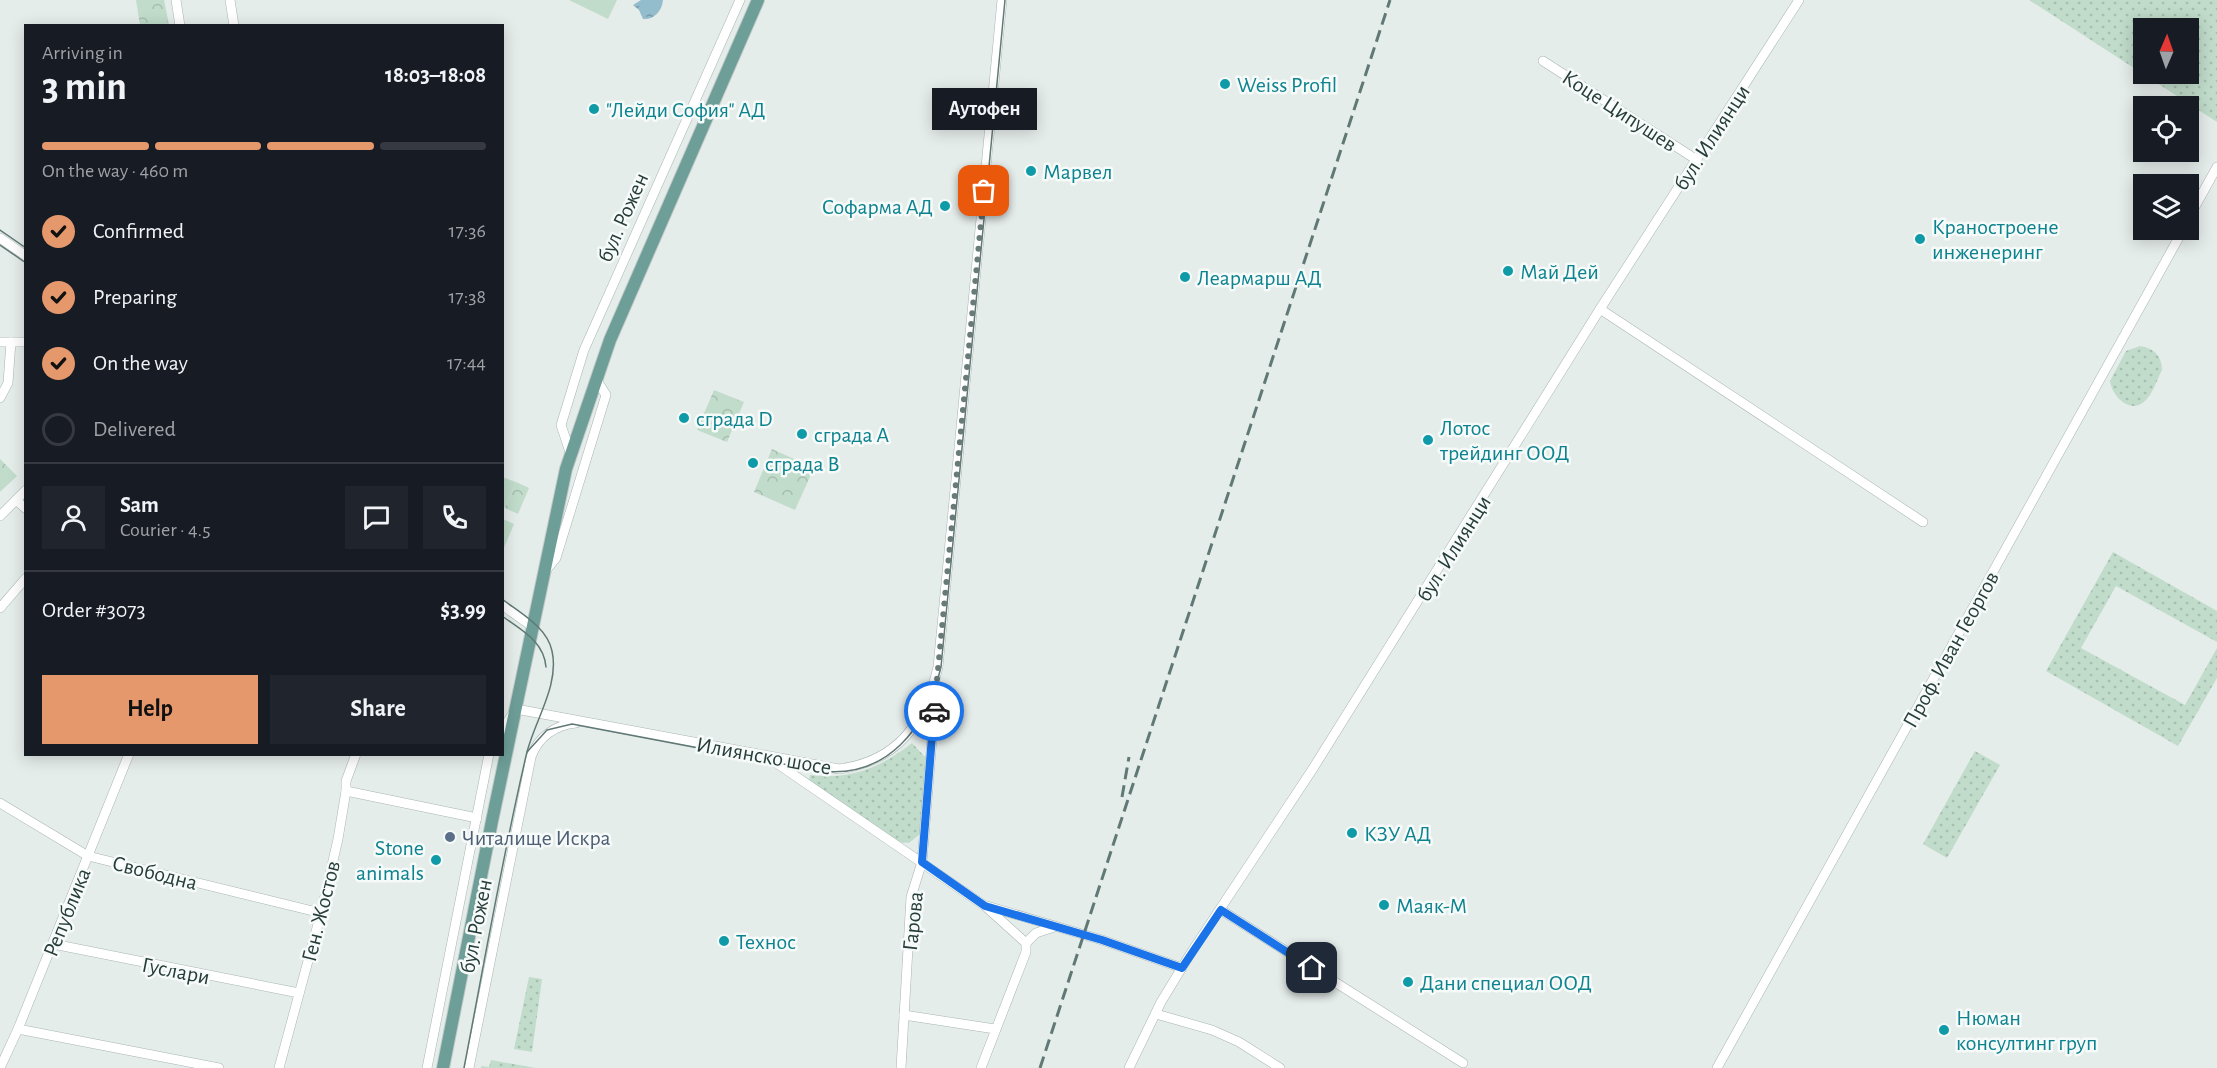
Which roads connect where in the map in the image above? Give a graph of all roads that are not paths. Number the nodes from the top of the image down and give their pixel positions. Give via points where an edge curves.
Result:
1 (176, 0) edge
2 (230, 0) edge
3 (740, 0) edge
4 (758, 0) edge
5 (1002, 0) edge
6 (1799, 0) edge
7 (180, 24) edge
8 (234, 24) edge
9 (1543, 61) dead end
10 (1697, 160) junction
11 (2217, 167) edge
12 (2199, 199) edge
13 (0, 237) edge
14 (2176, 240) edge
15 (24, 255) edge
16 (1600, 309) junction
17 (0, 342) edge
18 (11, 342) junction
19 (24, 342) edge
20 (596, 379) junction
21 (0, 398) edge
22 (571, 455) junction
23 (24, 492) edge
24 (15, 500) junction
25 (24, 507) edge
26 (0, 516) edge
27 (1923, 522) dead end
28 (545, 571) junction
29 (24, 580) edge
30 (504, 606) edge
31 (0, 608) edge
32 (533, 627) junction
33 (938, 667) junction
34 (516, 710) junction
35 (588, 723) junction
36 (504, 727) edge
37 (128, 756) edge
38 (355, 756) edge
39 (489, 756) edge
40 (769, 758) junction
41 (346, 791) junction
42 (0, 803) edge
43 (477, 818) junction
44 (88, 856) junction
45 (922, 862) junction
46 (985, 906) junction
47 (1221, 910) junction
48 (321, 913) junction
49 (1056, 927) junction
50 (52, 944) junction
51 (1026, 948) junction
52 (1182, 968) junction
53 (299, 993) junction
54 (1155, 1014) junction
55 (904, 1015) junction
56 (18, 1029) junction
57 (995, 1029) junction
58 (1462, 1063) dead end
59 (0, 1068) edge
60 (219, 1068) edge
61 (279, 1068) edge
62 (427, 1068) edge
63 (443, 1068) edge
64 (469, 1068) edge
65 (901, 1068) edge
66 (981, 1068) edge
67 (1129, 1068) edge
68 (1280, 1068) edge
69 (1717, 1068) edge

1 - 7 street
2 - 8 street
3 - 22 street, бул. Рожен via 584,350 561,426
4 - 20 main road, бул. Рожен
5 - 33 street, Илиянско шосе
6 - 10 street, бул. Илиянци
9 - 10 street, Коце Ципушев
10 - 16 street, бул. Илиянци
11 - 12 street
13 - 15 street
14 - 69 street, Проф. Иван Георгов
16 - 27 street
16 - 47 street, бул. Илиянци via 1456,543
17 - 18 street
18 - 19 street
18 - 21 street via 8,383
20 - 22 main road, бул. Рожен
20 - 28 street, бул. Рожен via 606,395 556,558
22 - 28 main road, бул. Рожен
23 - 24 street
24 - 25 street
24 - 26 street
28 - 32 main road, бул. Рожен
29 - 31 street
30 - 32 street
32 - 34 main road, бул. Рожен
33 - 40 street, Илиянско шосе via 922,716 900,742 881,756 839,769
33 - 45 street, Гарова
34 - 35 street, Илиянско шосе
34 - 36 street, бул. Рожен
34 - 63 main road, бул. Рожен
35 - 40 street, Илиянско шосе
35 - 64 street, бул. Рожен via 572,723 550,731 538,741 531,757
37 - 44 street, Република
38 - 41 street, Ген. Жостов via 345,781
39 - 43 street, бул. Рожен
40 - 45 street
41 - 43 street
41 - 48 street, Ген. Жостов
42 - 44 street, Свободна
43 - 62 street, бул. Рожен
44 - 48 street, Свободна
44 - 50 street, Република
45 - 46 street
45 - 55 street, Гарова via 911,897
46 - 49 street
46 - 51 street
47 - 52 street, бул. Илиянци
47 - 58 street
48 - 53 street, Ген. Жостов
49 - 51 street via 1036,933
49 - 52 street
50 - 53 street, Гуслари
50 - 56 street, Република
51 - 57 street
52 - 54 street, бул. Илиянци
53 - 61 street, Ген. Жостов
54 - 67 street, бул. Илиянци
54 - 68 street via 1212,1030
55 - 57 street
55 - 65 street, Гарова
56 - 59 street, Република
56 - 60 street
57 - 66 street

